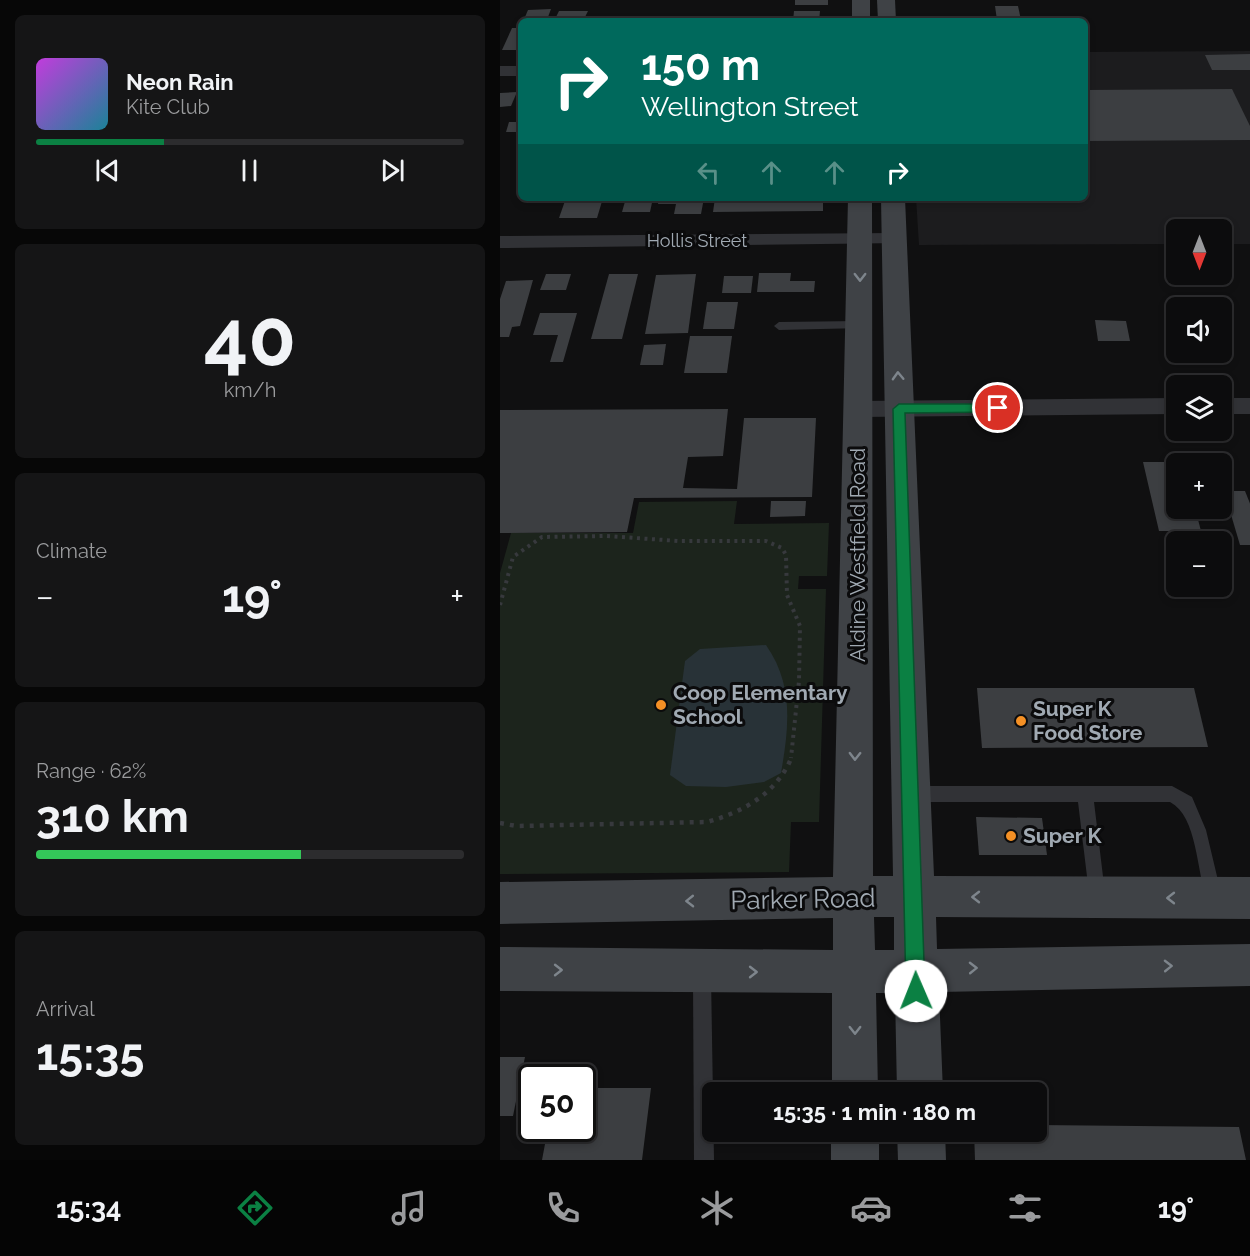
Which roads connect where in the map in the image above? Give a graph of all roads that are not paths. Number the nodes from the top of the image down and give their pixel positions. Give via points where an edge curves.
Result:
1 (861, 0) edge
2 (886, 0) edge
3 (861, 18) edge
4 (887, 18) edge
5 (500, 71) edge
6 (518, 71) edge
7 (860, 201) edge
8 (893, 201) edge
9 (895, 239) junction
10 (860, 240) junction
11 (500, 242) edge
12 (859, 325) junction
13 (779, 326) dead end
14 (1166, 406) edge
15 (1232, 406) edge
16 (1250, 406) edge
17 (859, 409) junction
18 (899, 409) junction
19 (910, 794) junction
20 (1085, 794) junction
21 (913, 896) junction
22 (1097, 897) junction
23 (1232, 898) edge
24 (853, 899) junction
25 (500, 903) edge
26 (1250, 965) edge
27 (500, 969) edge
28 (915, 969) junction
29 (703, 971) junction
30 (855, 972) junction
31 (855, 1082) edge
32 (920, 1082) edge
33 (855, 1142) edge
34 (921, 1142) edge
35 (704, 1160) edge
36 (855, 1160) edge
37 (922, 1160) edge

1 - 3 main road
2 - 4 main road
5 - 6 street
7 - 10 main road, Aldine Westfield Road
8 - 9 main road, Aldine Westfield Road
9 - 10 street, Hollis Street
18 -> 9 main road, Aldine Westfield Road
10 - 11 street, Hollis Street
10 -> 12 main road, Aldine Westfield Road
12 - 13 lane
12 - 17 main road, Aldine Westfield Road
14 - 18 street
15 - 16 street
17 - 18 street
17 -> 24 main road, Aldine Westfield Road
18 - 19 main road, Aldine Westfield Road
19 - 20 lane
19 - 21 main road, Aldine Westfield Road
20 - 22 lane
20 - 23 lane via 1172,794 1186,802
22 -> 21 main road, Parker Road
21 - 24 main road, Parker Road
21 - 28 main road, Aldine Westfield Road
23 -> 22 main road, Parker Road
24 -> 25 main road, Parker Road
24 - 30 main road, Aldine Westfield Road
28 -> 26 main road
27 -> 29 main road
28 - 30 main road
28 - 32 main road, Aldine Westfield Road
29 -> 30 main road
29 - 35 lane
30 -> 31 main road, Aldine Westfield Road
33 - 36 main road
34 - 37 main road

